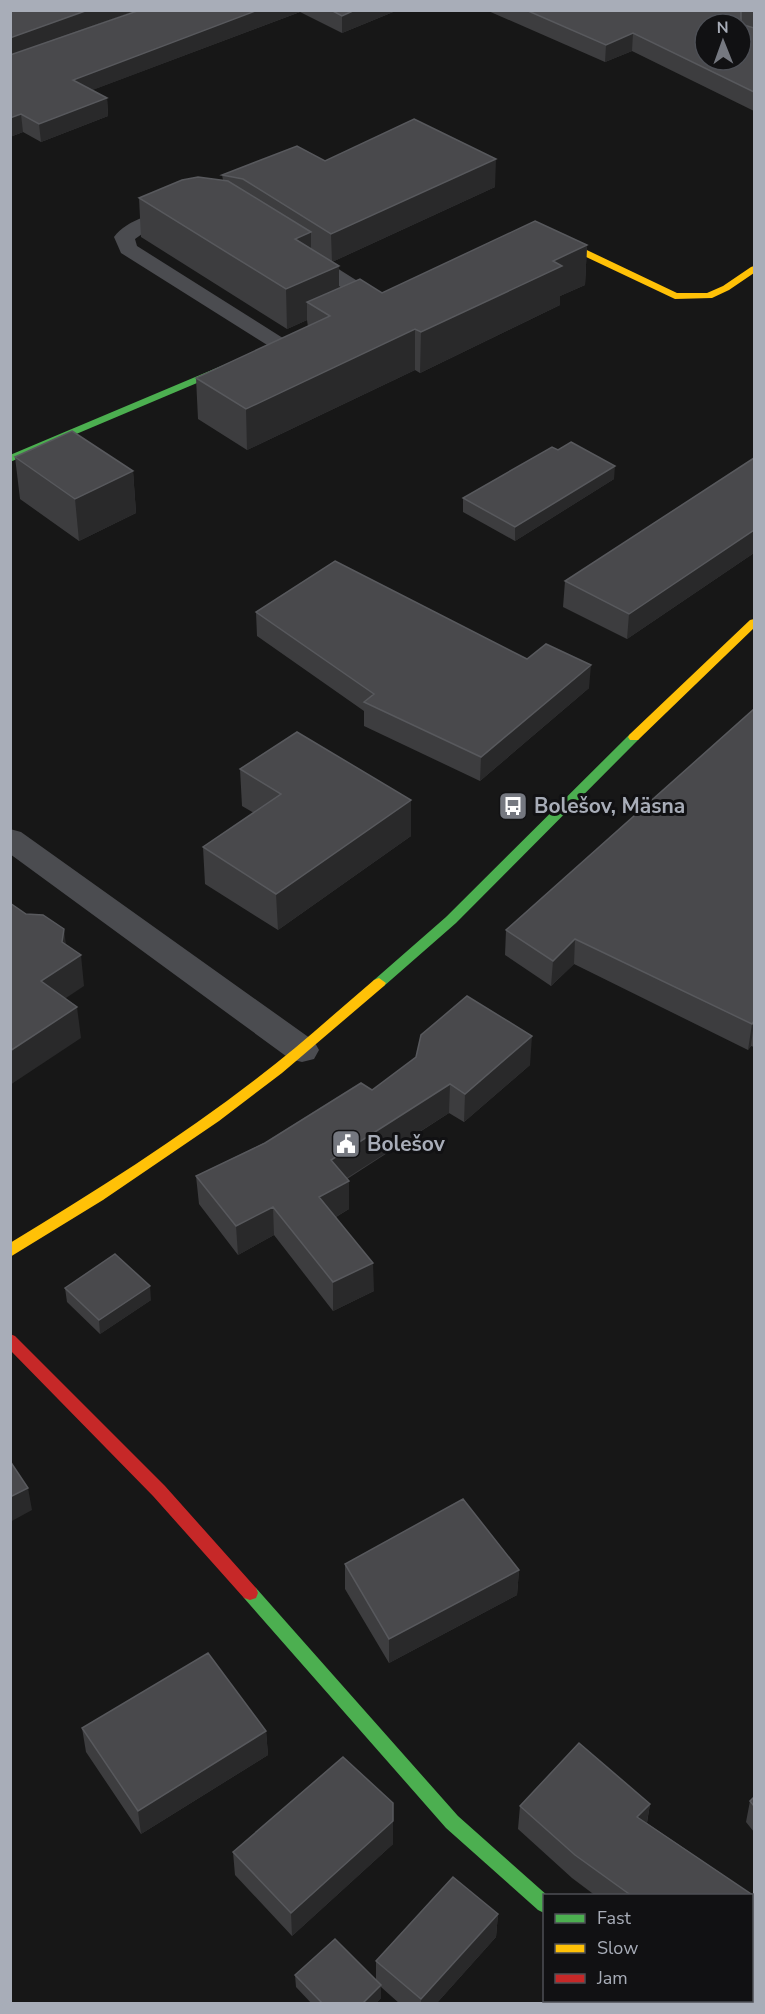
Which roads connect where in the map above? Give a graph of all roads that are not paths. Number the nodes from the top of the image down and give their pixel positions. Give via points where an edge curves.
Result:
1 (200, 208) edge
2 (525, 242) edge
3 (286, 244) edge
4 (754, 269) edge
5 (376, 301) edge
6 (279, 344) edge
7 (247, 358) edge
8 (10, 459) edge
9 (754, 622) edge
10 (10, 839) edge
11 (302, 1050) junction
12 (10, 1251) edge
13 (10, 1340) edge
14 (543, 1903) edge

1 - 6 lane via 142,225 124,237 128,249
2 - 4 street via 567,244 675,296 693,299 712,297
3 - 5 lane
7 - 8 street
9 - 11 street via 587,782 451,920
10 - 11 street
11 - 12 street via 105,1193
13 - 14 street via 159,1491 452,1822

